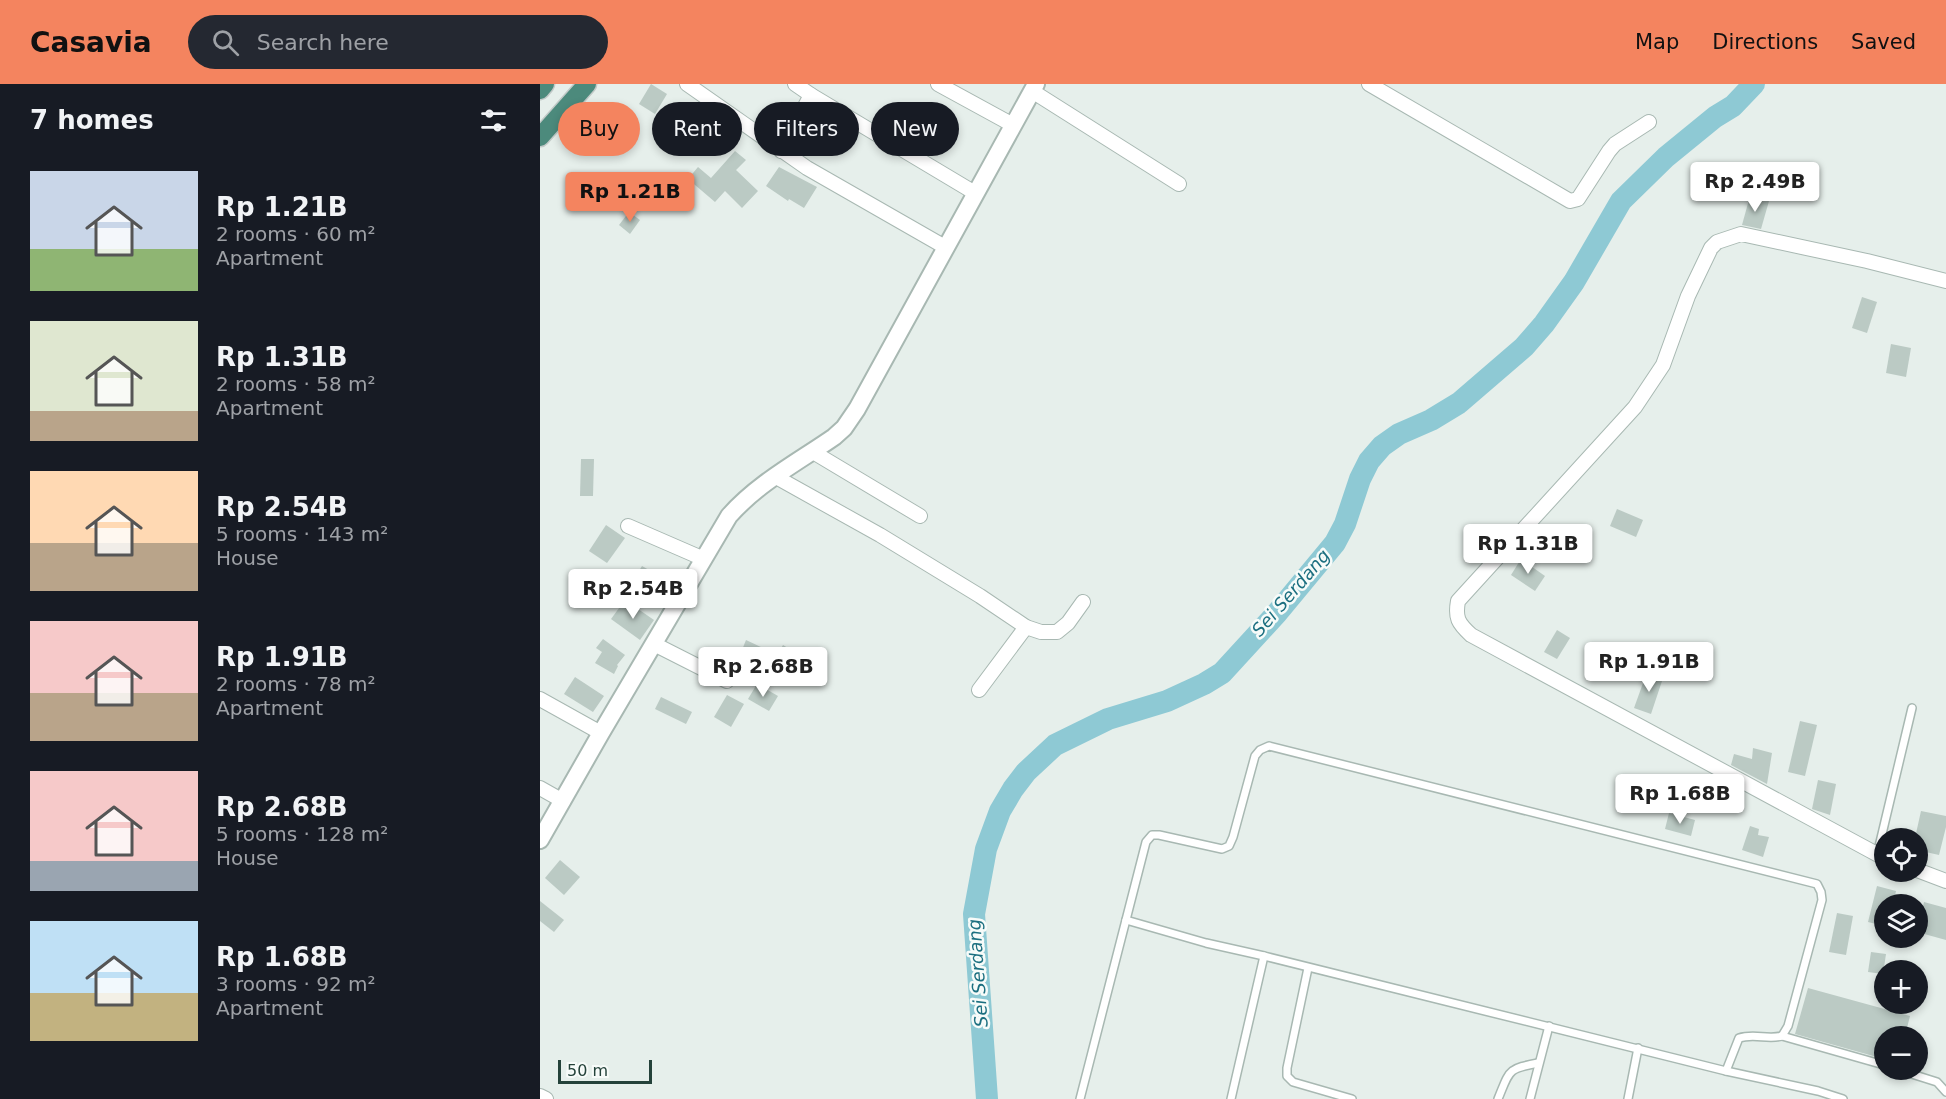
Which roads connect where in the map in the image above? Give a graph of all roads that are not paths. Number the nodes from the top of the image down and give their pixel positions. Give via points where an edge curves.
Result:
1 (545, 84) edge
2 (587, 84) edge
3 (687, 84) edge
4 (795, 84) edge
5 (938, 84) edge
6 (1378, 86) edge
7 (1034, 87) edge
8 (540, 90) edge
9 (811, 95) junction
10 (807, 102) edge
11 (1649, 122) dead end
12 (1013, 125) junction
13 (754, 131) edge
14 (540, 137) edge
15 (790, 156) edge
16 (1179, 184) dead end
17 (975, 193) junction
18 (945, 247) junction
19 (1946, 281) edge
20 (813, 452) junction
21 (776, 477) junction
22 (920, 516) dead end
23 (628, 526) dead end
24 (704, 559) junction
25 (1083, 602) dead end
26 (1026, 627) junction
27 (654, 645) junction
28 (727, 681) dead end
29 (979, 690) dead end
30 (540, 699) edge
31 (1912, 708) dead end
32 (601, 733) junction
33 (540, 788) edge
34 (563, 801) junction
35 (1886, 828) edge
36 (540, 840) edge
37 (1874, 854) edge
38 (1928, 874) edge
39 (1946, 881) edge
40 (1126, 920) junction
41 (1264, 956) junction
42 (1308, 968) junction
43 (1549, 1026) junction
44 (1782, 1036) junction
45 (1638, 1048) junction
46 (1874, 1062) edge
47 (1538, 1063) junction
48 (1726, 1071) junction
49 (1928, 1079) edge
50 (1946, 1092) edge
51 (540, 1096) edge
52 (546, 1099) edge
53 (1080, 1099) edge
54 (1231, 1099) edge
55 (1352, 1099) edge
56 (1498, 1099) edge
57 (1530, 1099) edge
58 (1628, 1099) edge
59 (1843, 1099) edge

1 - 8 highway
2 - 14 highway
3 - 13 street
4 - 9 street
5 - 12 street
6 - 11 street via 1574,202 1615,144
7 - 12 street
7 - 16 street
9 - 10 street
9 - 17 street
12 - 17 street
15 - 18 street
17 - 18 street
18 - 20 street via 857,409 844,428
19 - 37 street via 1741,234 1717,242 1688,296 1663,365 1635,407 1458,601 1455,615 1471,635
20 - 21 street
20 - 22 street
21 - 24 street via 743,500
21 - 26 street via 890,541
23 - 24 street
24 - 27 street
25 - 26 street via 1058,632
26 - 29 street
27 - 28 street
27 - 32 street
30 - 32 street
31 - 35 lane
32 - 34 street
33 - 34 street
34 - 36 street
38 - 39 street
40 - 41 lane
40 - 44 lane via 1149,837 1160,835 1222,849 1229,846 1255,756 1269,746 1817,884 1822,900
40 - 53 lane
41 - 42 lane
41 - 54 lane
42 - 43 lane
42 - 55 lane via 1287,1076 1293,1082
43 - 45 lane
43 - 47 lane
44 - 46 lane
44 - 48 lane via 1749,1034 1739,1038
45 - 48 lane
45 - 58 lane
47 - 56 lane via 1513,1069
47 - 57 lane
48 - 59 lane
49 - 50 lane
51 - 52 street

